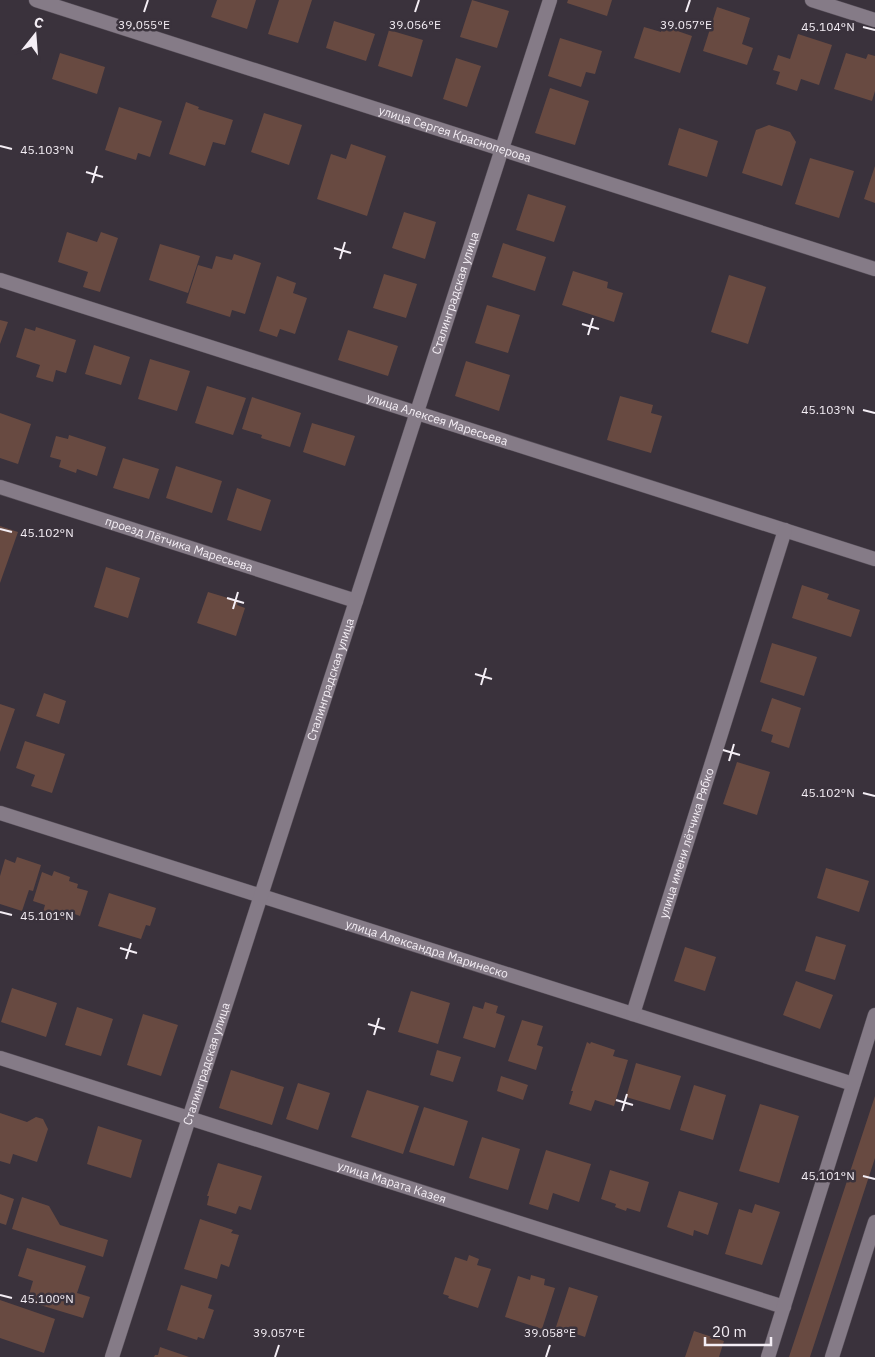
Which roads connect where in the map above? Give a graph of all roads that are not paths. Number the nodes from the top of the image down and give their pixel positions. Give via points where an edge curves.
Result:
1 (36, 0) edge
2 (550, 0) edge
3 (812, 0) edge
4 (875, 20) edge
5 (501, 150) junction
6 (875, 269) edge
7 (0, 280) edge
8 (417, 413) junction
9 (0, 487) edge
10 (785, 530) junction
11 (875, 559) edge
12 (356, 601) junction
13 (0, 813) edge
14 (261, 897) junction
15 (633, 1014) junction
16 (875, 1015) edge
17 (0, 1058) edge
18 (853, 1084) junction
19 (188, 1118) junction
20 (875, 1222) edge
21 (784, 1307) junction
22 (112, 1357) edge
23 (768, 1357) edge
24 (832, 1357) edge

1 - 5 street, улица Сергея Красноперова
2 - 5 street, Сталинградская улица
3 - 4 street
5 - 6 street, улица Сергея Красноперова
5 - 8 street, Сталинградская улица
7 - 8 street, улица Алексея Маресьева
8 - 10 street, улица Алексея Маресьева
8 - 12 street, Сталинградская улица
9 - 12 street, проезд Лётчика Маресьева
10 - 11 street, улица Алексея Маресьева
10 - 15 street, улица имени лётчика Рябко
12 - 14 street, Сталинградская улица
13 - 14 street, улица Александра Маринеско
14 - 15 street, улица Александра Маринеско
14 - 19 street, Сталинградская улица
15 - 18 street, улица Александра Маринеско
16 - 18 street
17 - 19 street, улица Марата Казея
18 - 21 street
19 - 21 street, улица Марата Казея
19 - 22 street, Сталинградская улица
20 - 24 street
21 - 23 street

